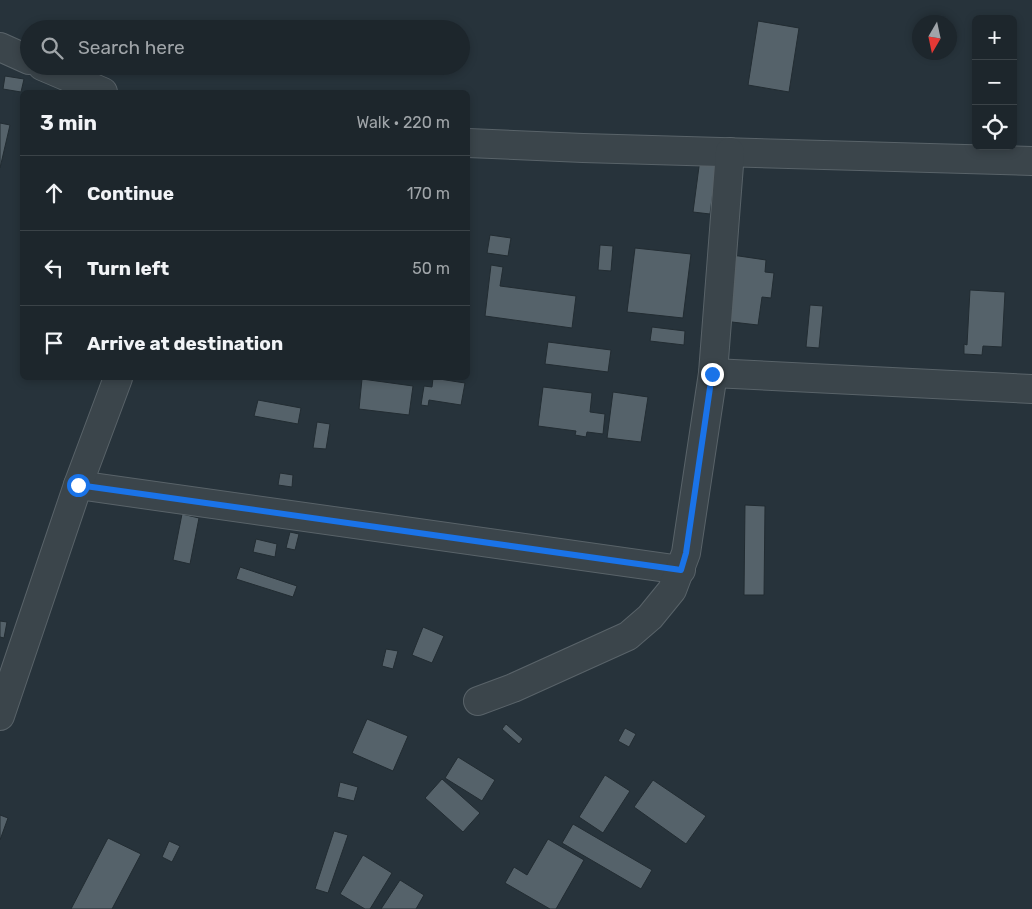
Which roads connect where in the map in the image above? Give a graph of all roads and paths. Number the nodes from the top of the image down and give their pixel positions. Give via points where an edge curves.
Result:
1 (0, 47) edge
2 (20, 56) edge
3 (63, 75) edge
4 (98, 90) edge
5 (470, 142) edge
6 (730, 152) junction
7 (1032, 161) edge
8 (712, 374) junction
9 (117, 380) edge
10 (1032, 389) edge
11 (78, 485) junction
12 (681, 570) junction
13 (478, 701) dead end
14 (0, 716) edge

1 - 2 street
3 - 4 street
5 - 6 street
6 - 7 street
6 - 8 street
8 - 10 street
8 - 12 street
9 - 11 street
11 - 12 street
11 - 14 street
12 - 13 street via 672,590 650,617 628,636

